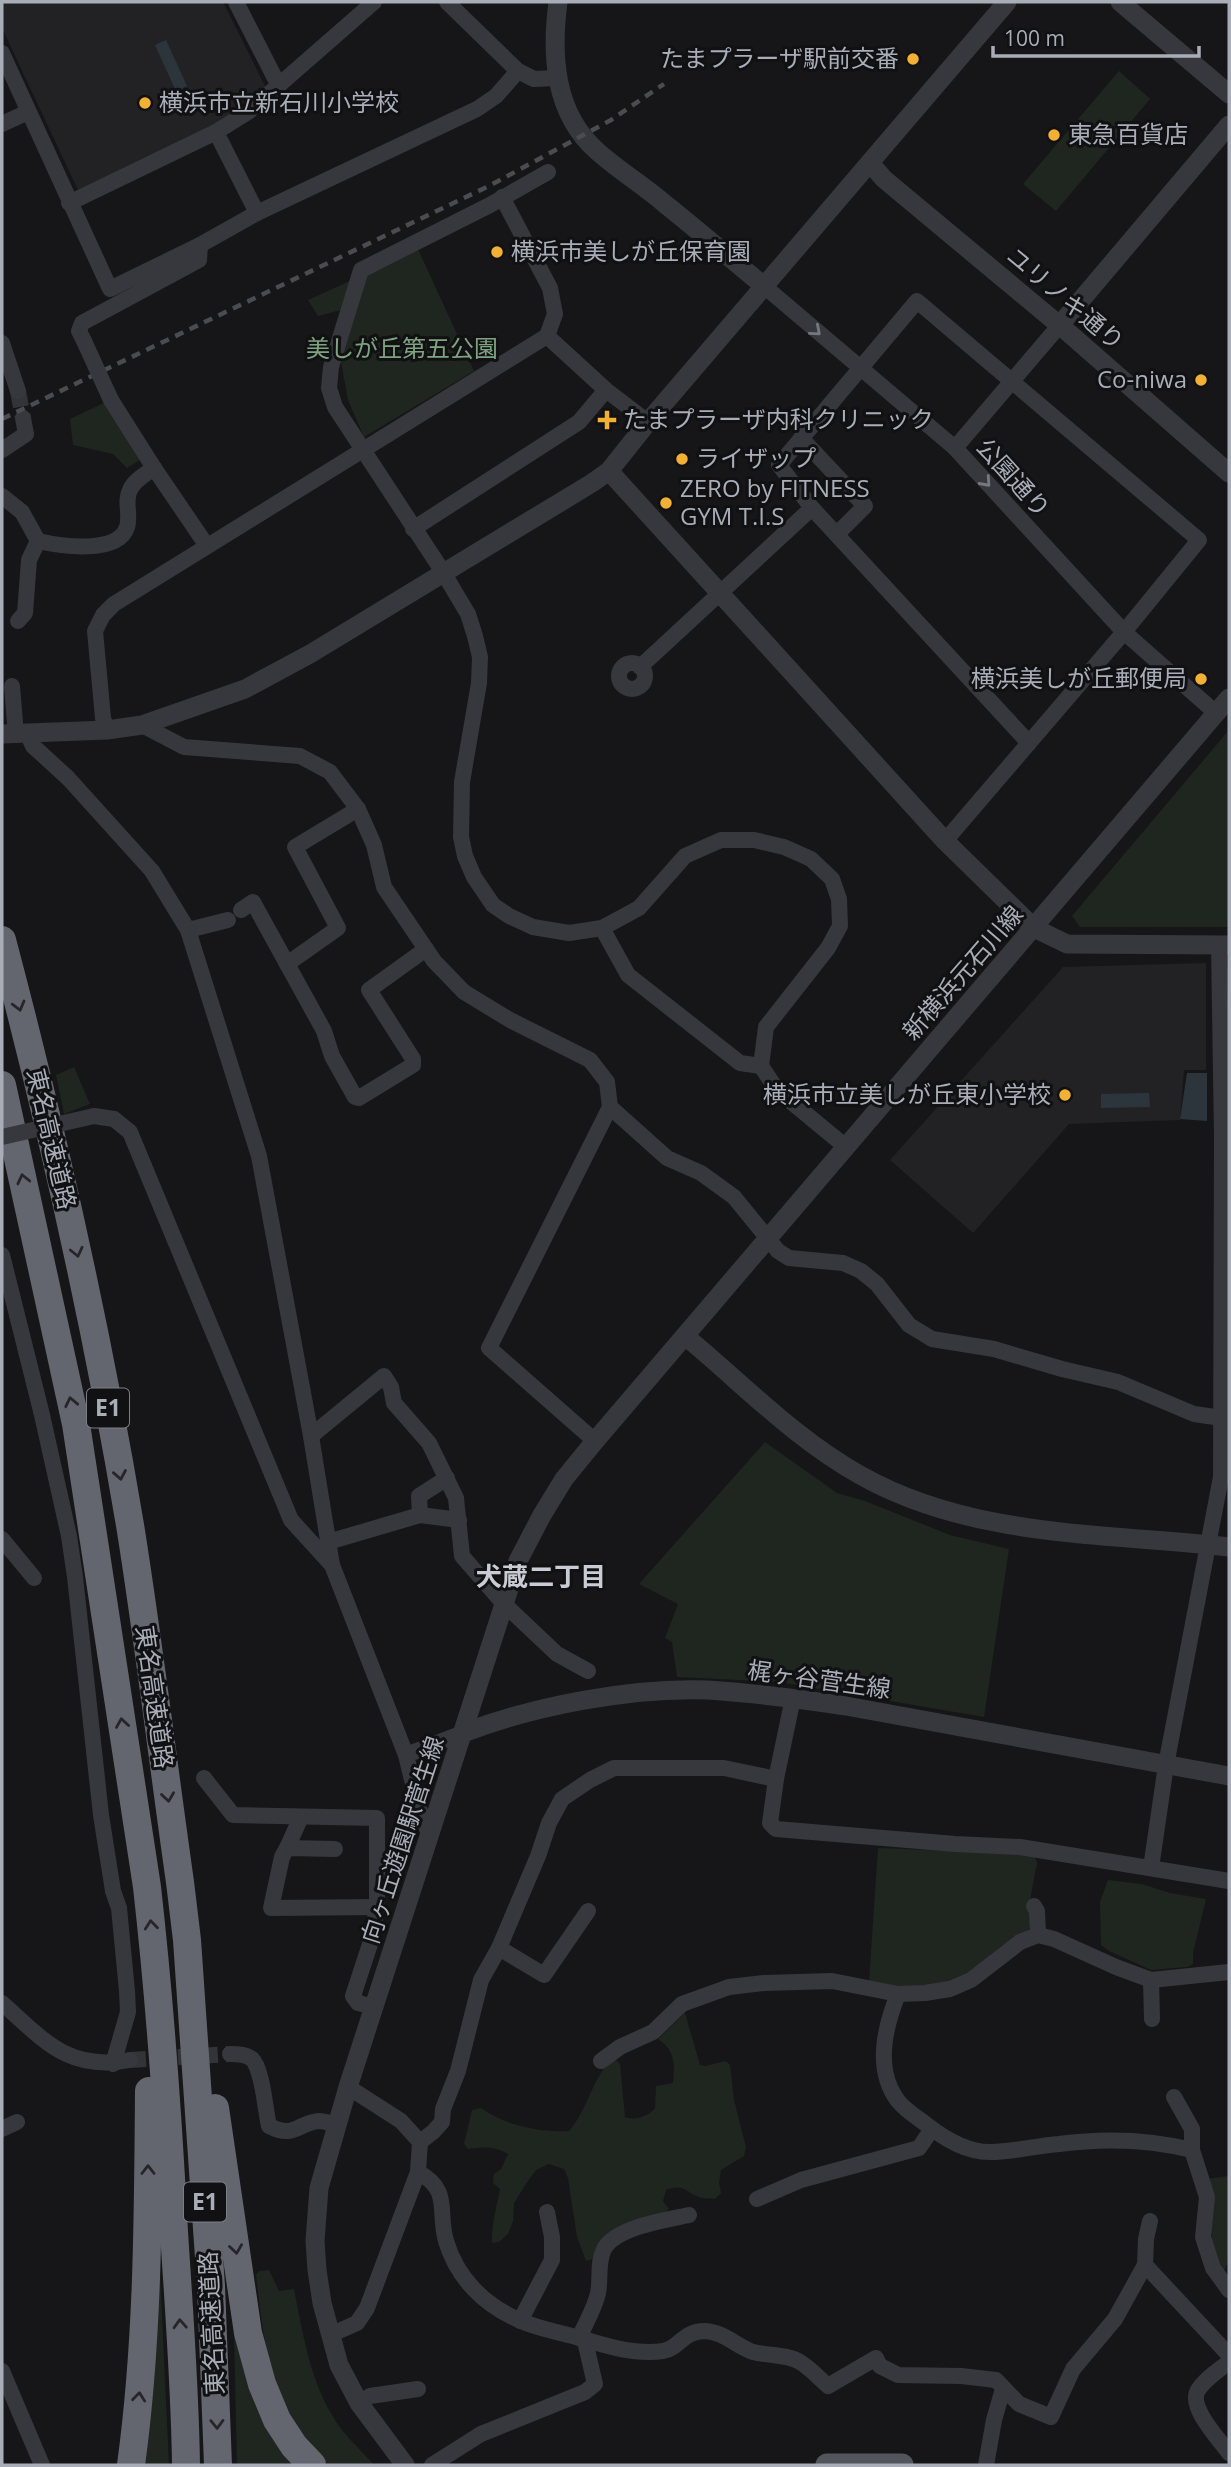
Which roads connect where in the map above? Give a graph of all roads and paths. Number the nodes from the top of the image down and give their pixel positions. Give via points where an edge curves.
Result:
1 (236, 2) edge
2 (374, 2) edge
3 (447, 2) edge
4 (558, 2) edge
5 (1007, 2) edge
6 (1121, 2) edge
7 (2, 53) edge
8 (518, 71) junction
9 (557, 78) junction
10 (279, 86) junction
11 (1229, 94) edge
12 (28, 112) junction
13 (2, 124) edge
14 (1229, 125) edge
15 (216, 132) junction
16 (870, 163) junction
17 (548, 172) dead end
18 (502, 197) junction
19 (69, 202) junction
20 (257, 213) junction
21 (200, 245) junction
22 (764, 286) junction
23 (1059, 326) junction
24 (547, 336) junction
25 (2, 343) edge
26 (859, 369) junction
27 (1011, 381) junction
28 (606, 390) junction
29 (18, 391) tunnel mouth
30 (23, 418) tunnel mouth
31 (648, 422) junction
32 (801, 438) junction
33 (955, 448) junction
34 (2, 450) edge
35 (364, 450) junction
36 (154, 468) junction
37 (609, 471) junction
38 (1229, 473) edge
39 (2, 496) edge
40 (812, 508) junction
41 (413, 529) junction
42 (838, 533) junction
43 (37, 541) junction
44 (207, 546) junction
45 (443, 572) junction
46 (719, 594) junction
47 (18, 621) dead end
48 (1124, 632) junction
49 (639, 667) dead end
50 (12, 686) dead end
51 (1223, 705) edge
52 (142, 725) junction
53 (107, 730) junction
54 (15, 735) edge
55 (1029, 743) junction
56 (358, 809) junction
57 (945, 841) junction
58 (602, 928) junction
59 (1034, 928) junction
60 (188, 930) junction
61 (2, 940) edge
62 (1224, 944) edge
63 (426, 949) junction
64 (287, 964) junction
65 (761, 1066) junction
66 (2, 1085) edge
67 (610, 1107) junction
68 (2, 1137) edge
69 (1225, 1137) edge
70 (846, 1147) junction
71 (767, 1239) junction
72 (2, 1255) edge
73 (733, 1279) joint
74 (685, 1336) junction
75 (1225, 1417) edge
76 (311, 1436) junction
77 (595, 1441) junction
78 (447, 1478) junction
79 (420, 1515) junction
80 (459, 1520) junction
81 (2, 1539) edge
82 (328, 1542) junction
83 (1208, 1544) junction
84 (1229, 1547) edge
85 (332, 1565) junction
86 (34, 1578) dead end
87 (503, 1603) junction
88 (588, 1671) dead end
89 (793, 1698) junction
90 (463, 1733) junction
91 (406, 1755) junction
92 (1166, 1765) junction
93 (1229, 1776) edge
94 (204, 1778) dead end
95 (776, 1779) junction
96 (301, 1817) junction
97 (429, 1836) junction
98 (287, 1848) junction
99 (335, 1849) dead end
100 (1151, 1868) junction
101 (1229, 1881) edge
102 (1034, 1906) dead end
103 (377, 1907) junction
104 (587, 1911) dead end
105 (1038, 1935) junction
106 (187, 1940) junction
107 (499, 1948) junction
108 (155, 1962) junction
109 (1229, 1972) edge
110 (1151, 1980) junction
111 (898, 1994) junction
112 (2, 2003) edge
113 (374, 2007) junction
114 (1152, 2019) dead end
115 (230, 2054) tunnel mouth
116 (130, 2060) tunnel mouth
117 (601, 2061) dead end
118 (113, 2063) junction
119 (348, 2087) junction
120 (1174, 2097) dead end
121 (337, 2125) junction
122 (932, 2129) junction
123 (420, 2142) junction
124 (1192, 2150) junction
125 (418, 2172) junction
126 (757, 2198) dead end
127 (547, 2212) dead end
128 (689, 2215) dead end
129 (1150, 2221) dead end
130 (1145, 2265) junction
131 (1229, 2290) edge
132 (520, 2321) junction
133 (330, 2335) junction
134 (582, 2339) junction
135 (1229, 2355) edge
136 (1229, 2362) edge
137 (2, 2371) edge
138 (418, 2389) dead end
139 (1003, 2389) junction
140 (359, 2403) junction
141 (1229, 2453) edge
142 (42, 2465) edge
143 (131, 2465) edge
144 (186, 2465) edge
145 (218, 2465) edge
146 (312, 2465) edge
147 (405, 2465) edge
148 (432, 2465) edge
149 (827, 2465) edge
150 (902, 2465) edge
151 (986, 2465) edge

1 - 10 street
2 - 10 street
3 - 8 street
4 - 9 street via 554,28
5 - 16 street
6 - 11 street
7 - 12 street
8 - 9 street via 534,79
8 - 20 street via 477,109
9 - 22 street via 567,110 595,149
10 - 15 street via 248,113
12 - 13 street
12 - 19 street
14 - 23 street
15 - 19 street
15 - 20 street
16 - 22 street
16 - 23 street, ユリノキ通り
17 - 18 street
18 - 24 street via 550,288 555,314
18 - 35 street via 361,270 331,367 329,388 335,407
19 - 21 street via 110,289
20 - 21 street
21 - 36 street, bridge via 199,260 82,323 79,331 111,400
22 -> 26 street, 公園通り
22 - 31 street
23 - 27 street
23 - 38 street, ユリノキ通り
24 - 28 street
24 - 35 street
25 - 29 street
26 - 27 street via 917,301
26 - 32 street
26 - 33 street, 公園通り
27 - 33 street
27 - 48 street via 1199,540
28 - 31 street
28 - 41 street via 579,422
30 - 34 street via 26,434
31 - 37 street
32 - 40 street via 779,465
32 - 42 street via 865,506
33 -> 48 street, 公園通り
35 - 41 street
35 - 44 street
36 - 43 street via 129,490 128,525 112,544
36 - 44 street
37 - 45 street
37 - 46 street
39 - 43 street via 22,512
40 - 42 street
40 - 46 street
41 - 45 street
42 - 55 street
43 - 47 street via 29,560 25,613
44 - 53 street via 103,615 95,631
45 - 52 street via 245,689
45 - 58 street via 467,614 480,657 462,782 461,837 474,877 493,905 533,927 569,933
46 - 49 street
46 - 57 street
48 - 51 street, 公園通り
48 - 55 street
50 - 54 street
51 - 59 street, 新横浜元石川線
52 - 53 street
52 - 56 street via 184,747 300,757 330,772
53 - 54 street
54 - 60 street via 68,778 152,871
55 - 57 street
56 - 63 street via 374,845 384,887
56 - 64 street via 295,847 338,928
57 - 59 street
58 - 65 street via 628,975 740,1063
58 - 65 street via 639,908 685,856 721,840 754,840 811,859 832,879 839,899 840,926 766,1027
59 - 62 street via 1067,944
59 - 70 street, 新横浜元石川線
60 - 64 street via 235,915 253,902
60 - 76 street via 259,1156
61 -> 106 highway, 東名高速道路 / E1 via 90,1313 130,1526
62 - 69 street
63 - 64 street via 369,990 413,1065 359,1098 332,1056 324,1031
63 - 67 street via 464,992 590,1060 607,1082
65 - 70 street via 777,1090
108 -> 66 highway, 東名高速道路 / E1 via 76,1424
67 - 71 street via 667,1158 701,1173 734,1197
67 - 77 street via 489,1349
68 - 85 street, bridge via 94,1116 114,1119 130,1132 291,1520
69 - 75 street
70 - 71 street, 新横浜元石川線
71 - 73 street, 新横浜元石川線
71 - 75 street via 789,1258 843,1263 861,1271 909,1325 932,1339 994,1349 1118,1382 1194,1414
72 - 118 street via 45,1428 75,1577 127,1991 128,2012
73 - 74 street, 向ヶ丘遊園駅菅生線
74 - 77 street, 向ヶ丘遊園駅菅生線
74 - 83 street via 827,1455 898,1493 962,1515 1052,1530
75 - 83 street via 1221,1477
76 - 78 street via 384,1376 394,1403 429,1443
76 - 82 street
77 - 87 street, 向ヶ丘遊園駅菅生線 via 542,1515
78 - 79 street via 419,1496
78 - 80 street
79 - 80 street
79 - 82 street
80 - 87 street via 461,1556
81 - 86 street
82 - 85 street
83 - 84 street
83 - 92 street
85 - 91 street
87 - 88 street via 557,1654
87 - 90 street, 向ヶ丘遊園駅菅生線
89 - 90 street, 梶ヶ谷菅生線 via 706,1690 641,1692 515,1716
89 - 92 street, 梶ヶ谷菅生線
89 - 95 street
90 - 91 street, 梶ヶ谷菅生線
90 - 97 street, 向ヶ丘遊園駅菅生線
91 - 97 street
92 - 93 street, 梶ヶ谷菅生線
92 - 100 street
94 - 96 street via 233,1815
95 - 100 street via 770,1823 776,1829 1020,1847
95 - 107 street via 724,1768 614,1768 590,1780 562,1799
96 - 98 street
96 - 103 street via 377,1818
97 - 113 street, 向ヶ丘遊園駅菅生線
98 - 99 street
98 - 103 street via 271,1908
100 - 101 street
102 - 105 street
103 - 113 street via 353,1996 358,2003
104 - 107 street via 544,1975
105 - 110 street
105 - 111 street via 1020,1942 971,1980 925,1993
106 -> 145 highway, 東名高速道路 / E1 via 211,2286
106 -> 146 highway via 248,2333 277,2420
107 - 123 street via 481,1980 442,2122
143 -> 108 highway via 143,2360
144 -> 108 highway, 東名高速道路 / E1
109 - 110 street
110 - 114 street
111 - 117 street via 832,1981 729,1987 682,2004 653,2032
111 - 122 street via 883,2055 887,2082 898,2102
112 - 118 street via 66,2056
113 - 119 street, 向ヶ丘遊園駅菅生線
115 - 121 street via 253,2060 269,2126 291,2132 319,2121
116 - 118 street
119 - 121 street, 向ヶ丘遊園駅菅生線
119 - 123 street via 401,2121
120 - 124 street via 1192,2129
121 - 133 street, 向ヶ丘遊園駅菅生線 via 319,2188 315,2241
122 - 124 street via 965,2148 989,2152 1112,2140
122 - 126 street via 919,2148 801,2180
123 - 125 street
124 - 131 street via 1207,2197 1203,2237 1213,2268
125 - 132 street via 432,2179 440,2194 446,2240 460,2272 475,2292
125 - 133 street via 367,2308 357,2323
127 - 132 street via 552,2260
128 - 134 street via 638,2227 605,2248 598,2293
129 - 130 street
130 - 135 street
130 - 139 street via 1115,2319 1073,2369 1051,2417 1019,2404
132 - 134 street
133 - 140 street, 向ヶ丘遊園駅菅生線
134 - 139 street via 632,2351 666,2351 685,2335 704,2331 752,2351 798,2360 828,2386 876,2358 880,2366 898,2375 996,2380
134 - 148 street via 595,2384 481,2434
136 - 141 street via 1196,2394 1196,2407
137 - 142 street
138 - 140 street via 370,2396
139 - 151 street
140 - 147 street, 向ヶ丘遊園駅菅生線
149 - 150 main road

